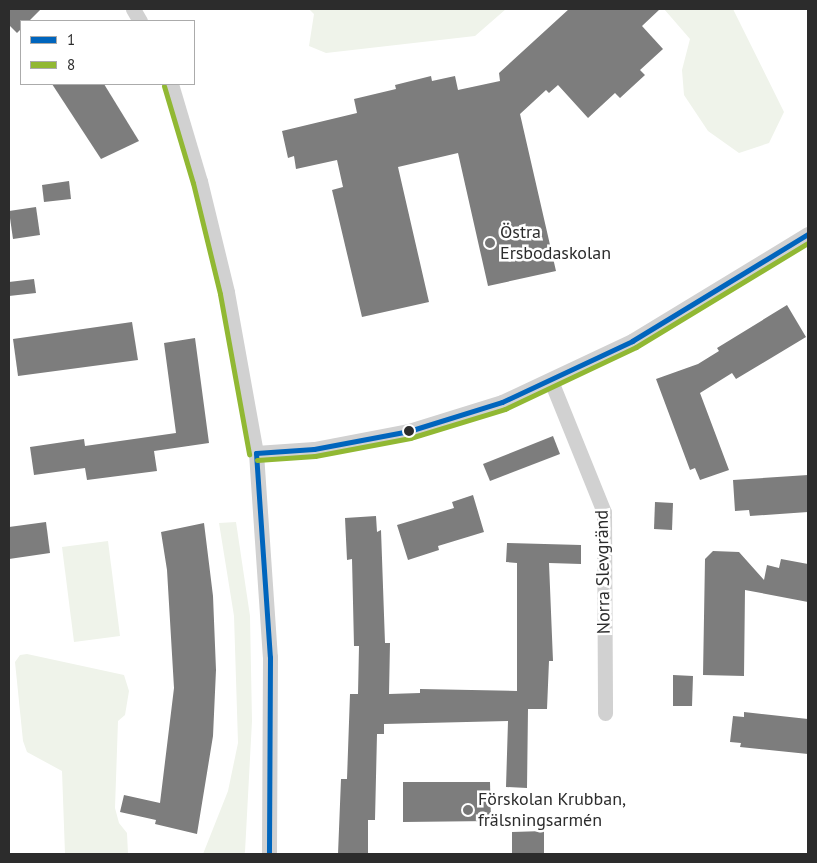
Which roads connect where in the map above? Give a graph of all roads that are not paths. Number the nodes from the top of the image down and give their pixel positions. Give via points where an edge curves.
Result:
1 (133, 9) edge
2 (139, 20) edge
3 (171, 85) edge
4 (808, 234) edge
5 (551, 381) junction
6 (256, 452) junction
7 (605, 713) dead end
8 (269, 854) edge

1 - 2 street
3 - 6 street via 200,181 227,292
4 - 5 street via 632,340
5 - 6 street via 502,402 410,431 314,449
5 - 7 street, Norra Slevgränd via 604,512
6 - 8 street via 270,657

